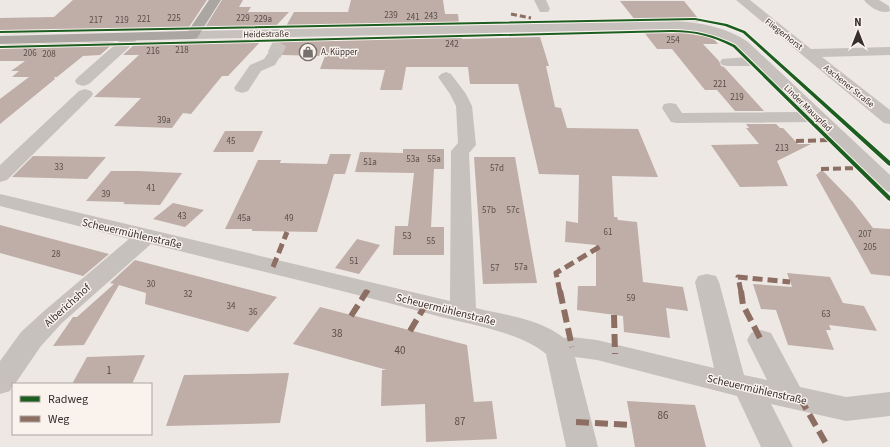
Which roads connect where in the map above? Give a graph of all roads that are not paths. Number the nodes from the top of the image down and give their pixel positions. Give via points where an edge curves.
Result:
1 (215, 0) edge
2 (742, 0) edge
3 (759, 0) edge
4 (870, 0) edge
5 (885, 9) dead end
6 (469, 15) dead end
7 (472, 30) junction
8 (723, 33) joint
9 (192, 36) junction
10 (132, 37) junction
11 (0, 40) edge
12 (279, 44) junction
13 (806, 51) junction
14 (890, 51) edge
15 (827, 53) junction
16 (759, 61) junction
17 (734, 71) dead end
18 (446, 77) dead end
19 (242, 88) dead end
20 (890, 101) edge
21 (670, 108) dead end
22 (818, 117) junction
23 (890, 119) edge
24 (0, 176) edge
25 (890, 186) edge
26 (0, 200) edge
27 (145, 237) junction
28 (706, 282) dead end
29 (463, 313) junction
30 (761, 340) dead end
31 (559, 349) junction
32 (0, 383) edge
33 (739, 386) junction
34 (790, 397) junction
35 (890, 404) edge
36 (582, 447) edge
37 (777, 447) edge

1 - 9 main road
2 - 13 street, Fliegerhorst
3 - 13 street via 819,46
4 - 5 street
6 - 7 street
7 - 8 street, Heidestraße via 676,26 707,28
7 - 12 street, Heidestraße
8 - 16 street, Linder Mauspfad via 735,38
9 - 10 main road, Heidestraße
9 - 12 street, Heidestraße
10 - 11 main road, Heidestraße
10 - 24 street
12 - 19 street via 270,62 255,68
13 - 15 street
13 - 23 street, Aachener Straße
14 - 15 street
15 - 20 street
16 - 17 street via 727,62
16 - 22 street, Linder Mauspfad
18 - 29 street via 464,106 468,145 460,151
21 - 22 street via 677,118
22 - 25 street, Linder Mauspfad
26 - 27 street, Scheuermühlenstraße
27 - 29 street, Scheuermühlenstraße
27 - 32 street, Alberichshof via 31,339
28 - 33 street
29 - 31 street, Scheuermühlenstraße via 530,330
30 - 34 street
31 - 33 street, Scheuermühlenstraße via 572,347 597,350
31 - 36 street
33 - 34 street, Scheuermühlenstraße
33 - 37 street
34 - 35 street, Scheuermühlenstraße via 846,408

